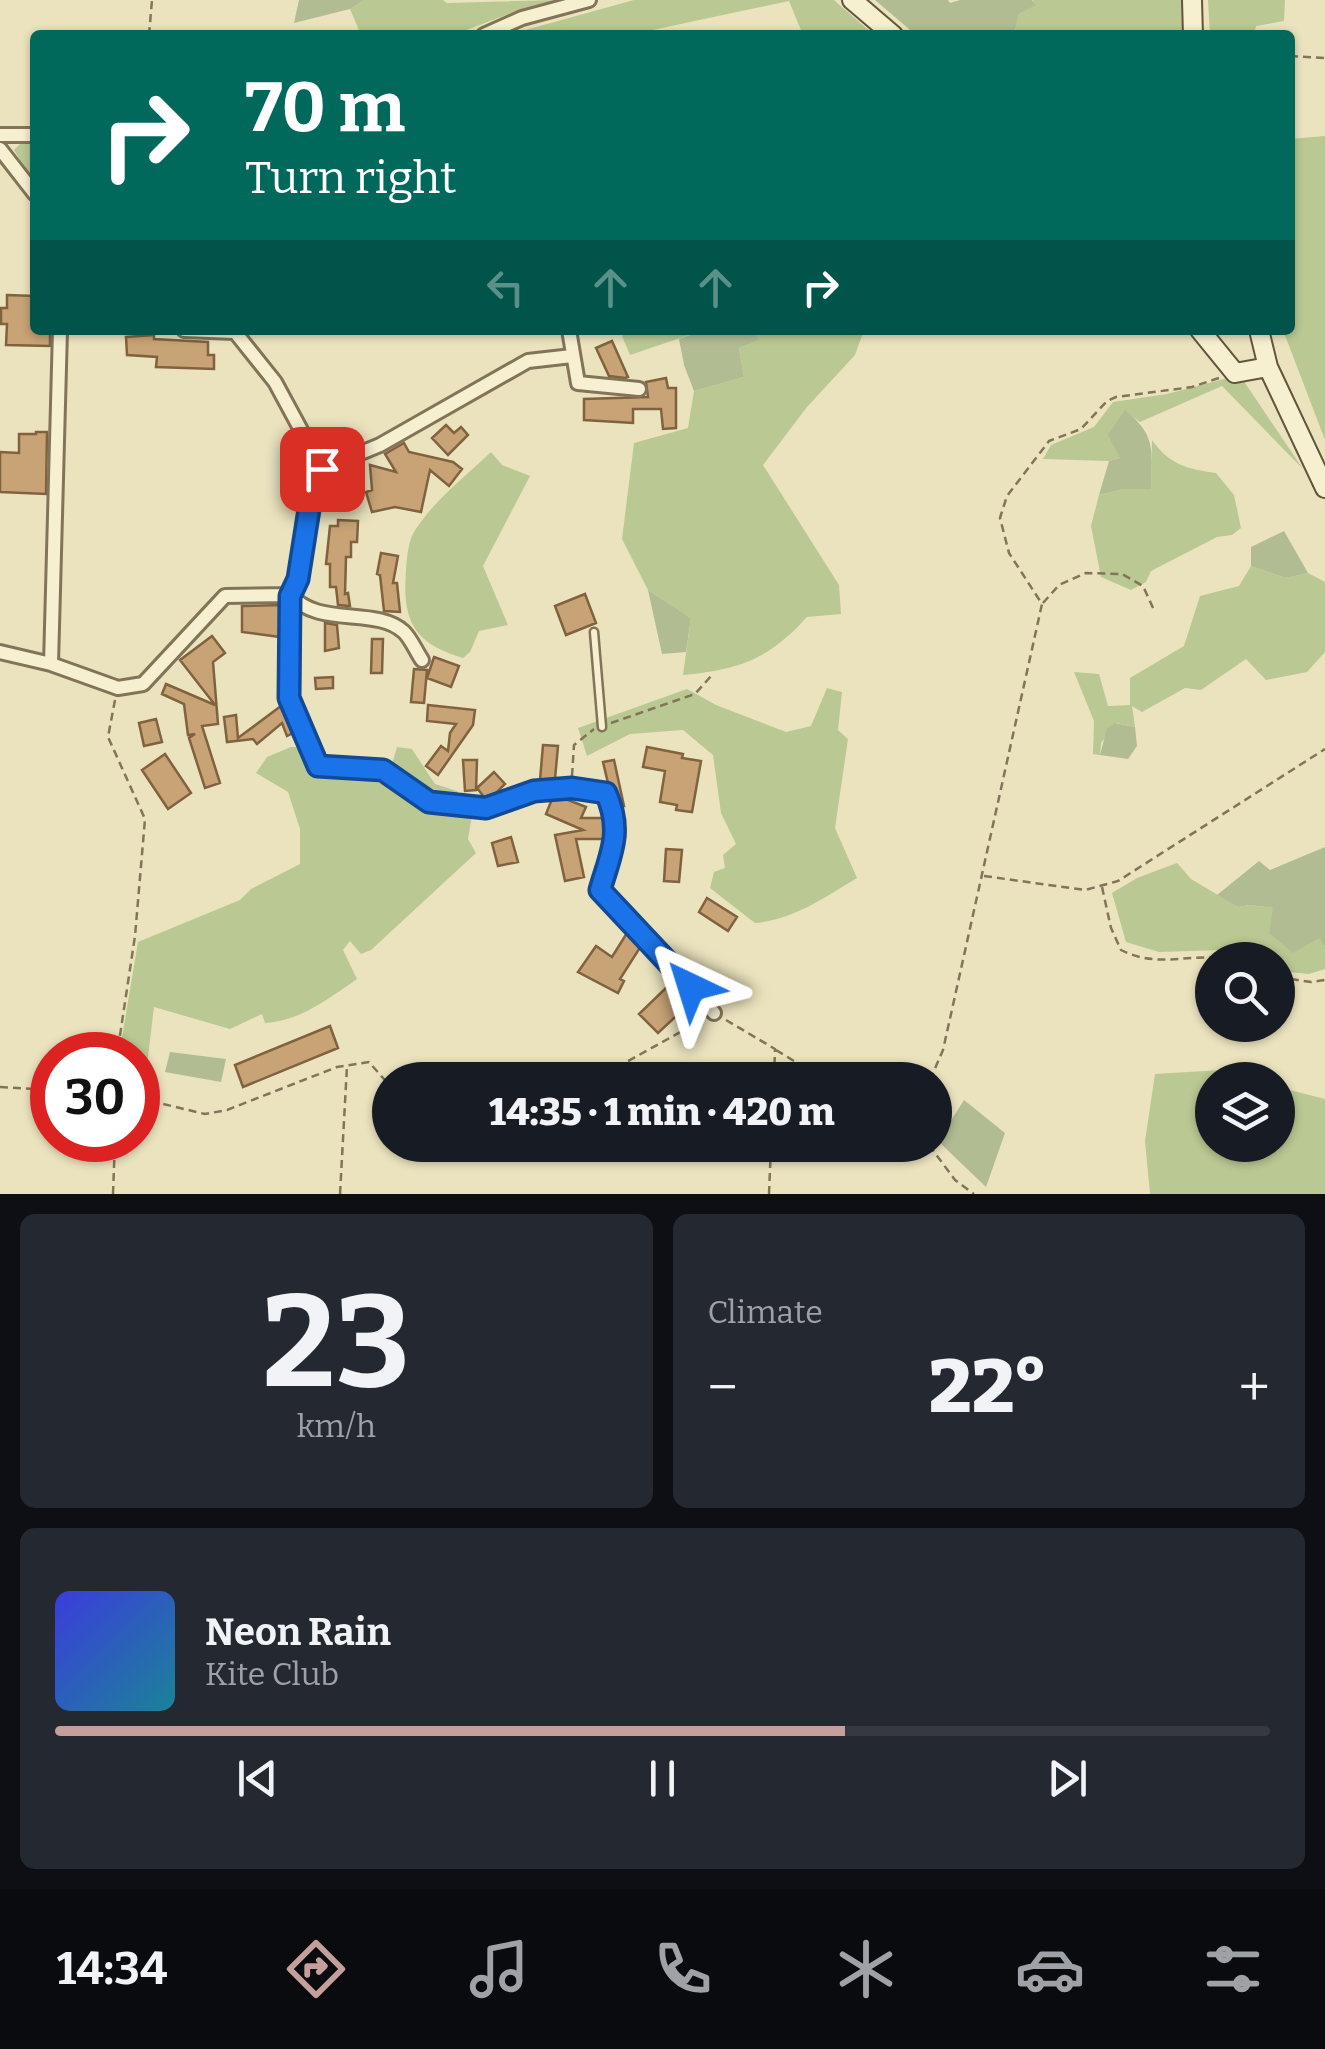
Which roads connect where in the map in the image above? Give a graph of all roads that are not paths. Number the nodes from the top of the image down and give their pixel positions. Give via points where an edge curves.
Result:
1 (589, 0) edge
2 (852, 0) edge
3 (1192, 0) edge
4 (497, 30) edge
5 (887, 30) edge
6 (1194, 30) edge
7 (0, 135) edge
8 (30, 135) edge
9 (0, 150) edge
10 (30, 188) edge
11 (60, 335) edge
12 (238, 335) edge
13 (570, 335) edge
14 (1204, 335) edge
15 (1260, 335) edge
16 (572, 356) junction
17 (1268, 366) junction
18 (639, 389) dead end
19 (322, 469) junction
20 (1325, 488) edge
21 (290, 596) junction
22 (594, 632) dead end
23 (0, 652) edge
24 (422, 660) dead end
25 (51, 664) junction
26 (602, 726) road end
27 (714, 1013) road end

1 - 4 street
2 - 5 street
3 - 6 street
7 - 8 street
9 - 10 street
11 - 25 street
12 - 19 street via 275,382
13 - 16 street
14 - 17 street via 1235,372
15 - 17 street
16 - 18 street via 578,383
16 - 19 street via 528,361
17 - 20 street
19 - 21 street
21 - 24 street via 300,607 374,618 403,631
21 - 25 street via 225,596 143,684 118,688
21 - 27 street via 289,698 318,766 383,770 429,802 486,808 534,791 606,793 617,830 600,890
22 - 26 lane
23 - 25 street

